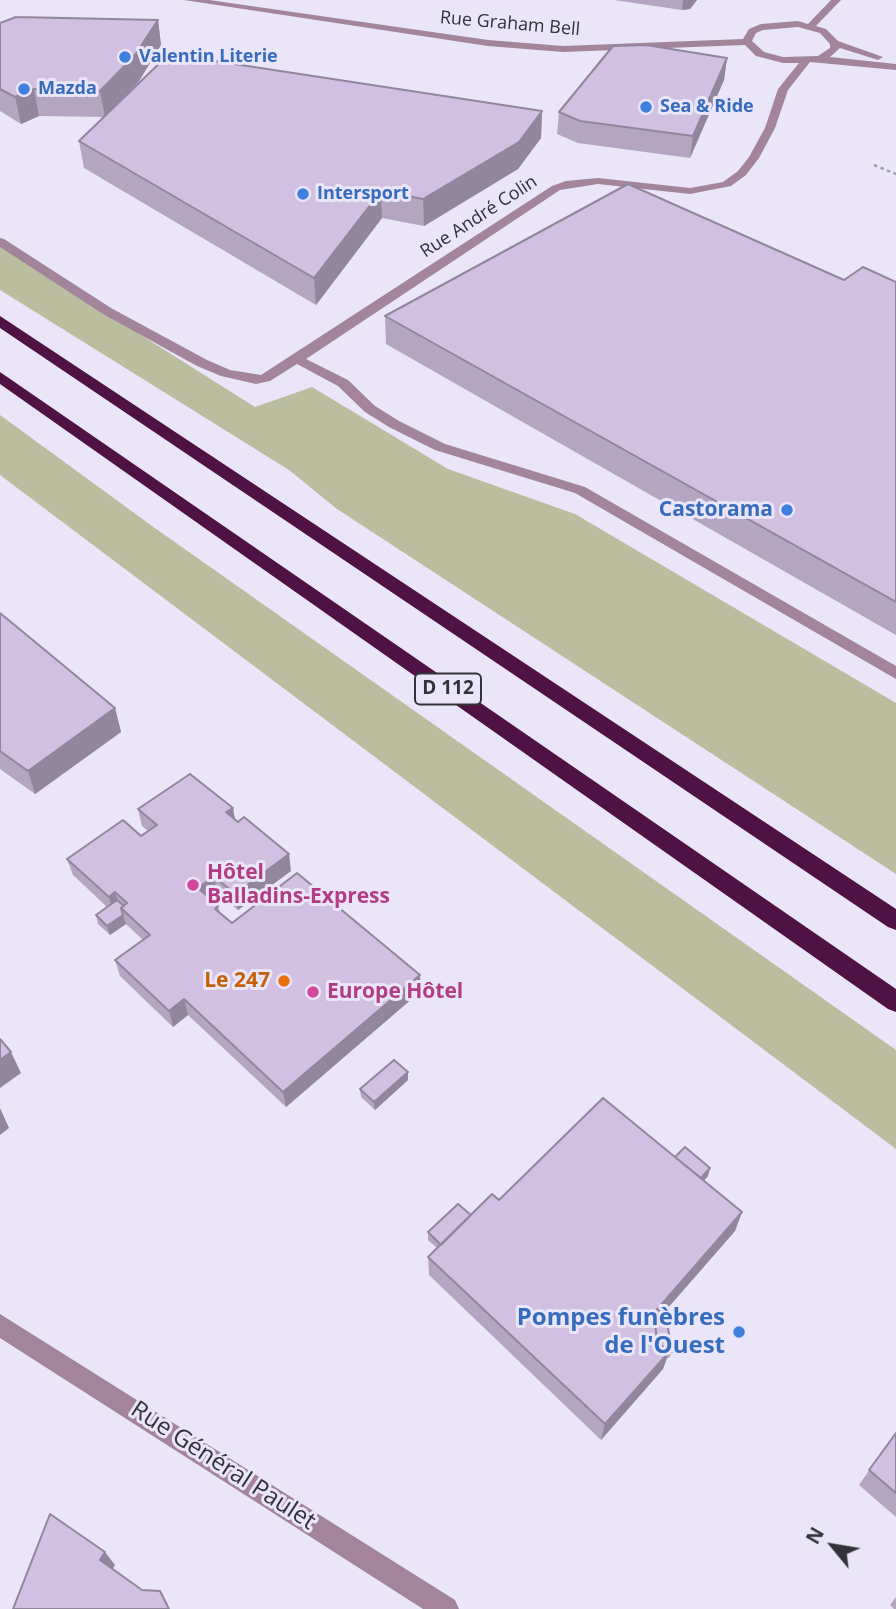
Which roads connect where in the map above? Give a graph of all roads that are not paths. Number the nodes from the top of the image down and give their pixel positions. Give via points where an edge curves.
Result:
1 (189, 0) edge
2 (836, 0) edge
3 (810, 27) junction
4 (747, 42) junction
5 (835, 43) junction
6 (820, 59) junction
7 (806, 61) junction
8 (896, 65) edge
9 (778, 73) junction
10 (0, 242) edge
11 (0, 321) edge
12 (297, 359) junction
13 (0, 377) edge
14 (896, 673) edge
15 (896, 921) edge
16 (896, 1002) edge
17 (0, 1325) edge
18 (446, 1609) edge

1 - 4 street, Rue Graham Bell via 488,43 563,49
2 - 3 street
3 - 4 street via 771,24 752,31
3 - 5 street
4 - 9 street
5 - 6 street via 835,49
5 - 8 street
6 - 7 street
6 - 8 street
7 - 9 street, Rue André Colin
7 - 9 street
9 - 12 street, Rue André Colin via 769,128 754,158 727,184 690,191 598,181 556,188
10 - 12 street, Rue André Colin via 107,311 226,373 256,380
11 - 15 highway, D 112
12 - 14 street via 343,383 370,409 440,447 580,490
13 - 16 highway, D 112
17 - 18 street, Rue Général Paulet

